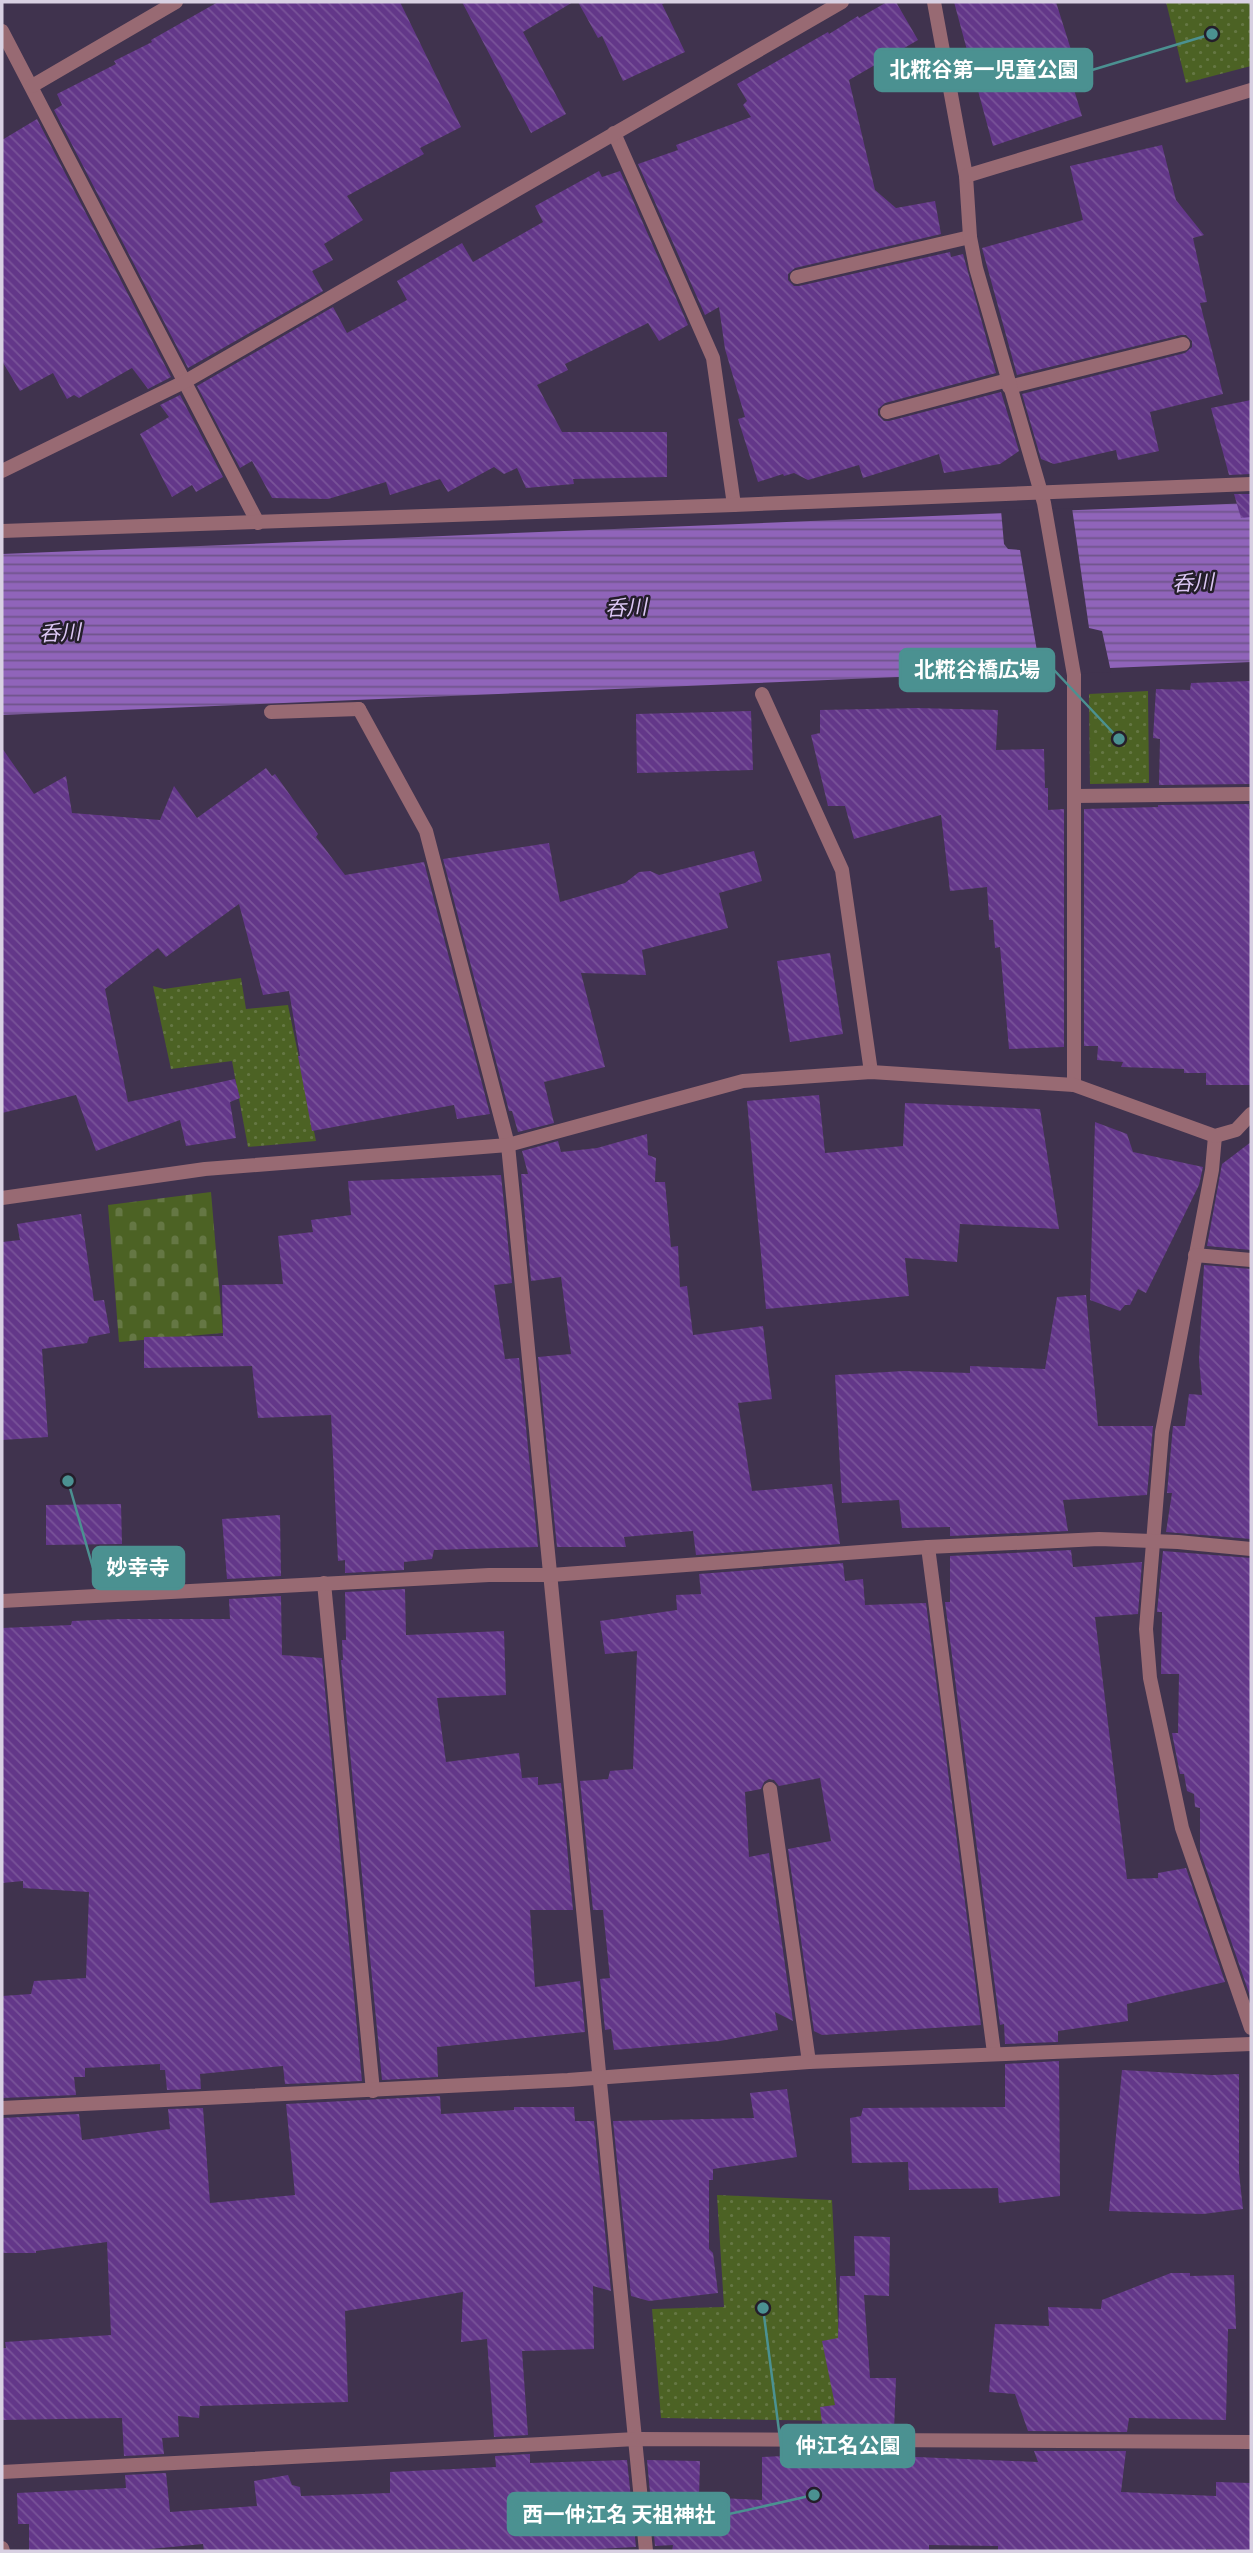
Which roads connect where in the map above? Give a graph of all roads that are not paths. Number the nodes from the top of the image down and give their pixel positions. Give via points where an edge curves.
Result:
1 (176, 2) edge
2 (842, 2) edge
3 (934, 2) edge
4 (2, 31) edge
5 (32, 86) junction
6 (1251, 90) edge
7 (614, 133) junction
8 (966, 176) junction
9 (970, 237) junction
10 (797, 277) dead end
11 (1183, 344) dead end
12 (186, 381) junction
13 (1008, 383) junction
14 (887, 412) dead end
15 (2, 471) edge
16 (1251, 484) edge
17 (1042, 497) junction
18 (734, 505) junction
19 (258, 523) junction
20 (2, 531) edge
21 (762, 694) dead end
22 (271, 712) dead end
23 (1251, 794) edge
24 (1074, 796) junction
25 (871, 1072) junction
26 (1074, 1085) junction
27 (1251, 1114) edge
28 (1215, 1136) junction
29 (508, 1145) junction
30 (2, 1197) edge
31 (1195, 1255) junction
32 (1251, 1260) edge
33 (1152, 1541) junction
34 (928, 1547) junction
35 (1251, 1549) edge
36 (551, 1575) junction
37 (324, 1583) junction
38 (2, 1601) edge
39 (770, 1789) dead end
40 (1251, 2028) edge
41 (1251, 2043) edge
42 (994, 2053) junction
43 (809, 2062) junction
44 (598, 2078) junction
45 (373, 2091) junction
46 (2, 2108) edge
47 (636, 2439) junction
48 (1251, 2442) edge
49 (2, 2472) edge
50 (646, 2551) edge

1 - 5 street
2 - 7 street
3 - 8 street
4 - 5 street
5 - 12 street
6 - 8 street
7 - 12 street
7 - 18 street via 713,358
8 - 9 street
9 - 10 street
9 - 13 street
11 - 13 street
12 - 15 street
12 - 19 street
13 - 14 street
13 - 17 street
16 - 17 street
17 - 18 street
17 - 24 street via 1074,675
18 - 19 street
19 - 20 street
21 - 25 street via 842,870
22 - 29 street via 359,709 426,831
23 - 24 street
24 - 26 street
25 - 26 street
25 - 29 street via 743,1081
26 - 28 street
27 - 28 street via 1236,1130
28 - 31 street
29 - 30 street via 205,1169
29 - 36 street
31 - 32 street
31 - 33 street via 1162,1432
33 - 34 street
33 - 35 street
33 - 40 street via 1146,1629 1150,1678 1182,1828
34 - 36 street
34 - 42 street
36 - 37 street
36 - 44 street
37 - 38 street
37 - 45 street
39 - 43 street
41 - 42 street
42 - 43 street
43 - 44 street
44 - 45 street
44 - 47 street
45 - 46 street
47 - 48 street
47 - 49 street
47 - 50 street

